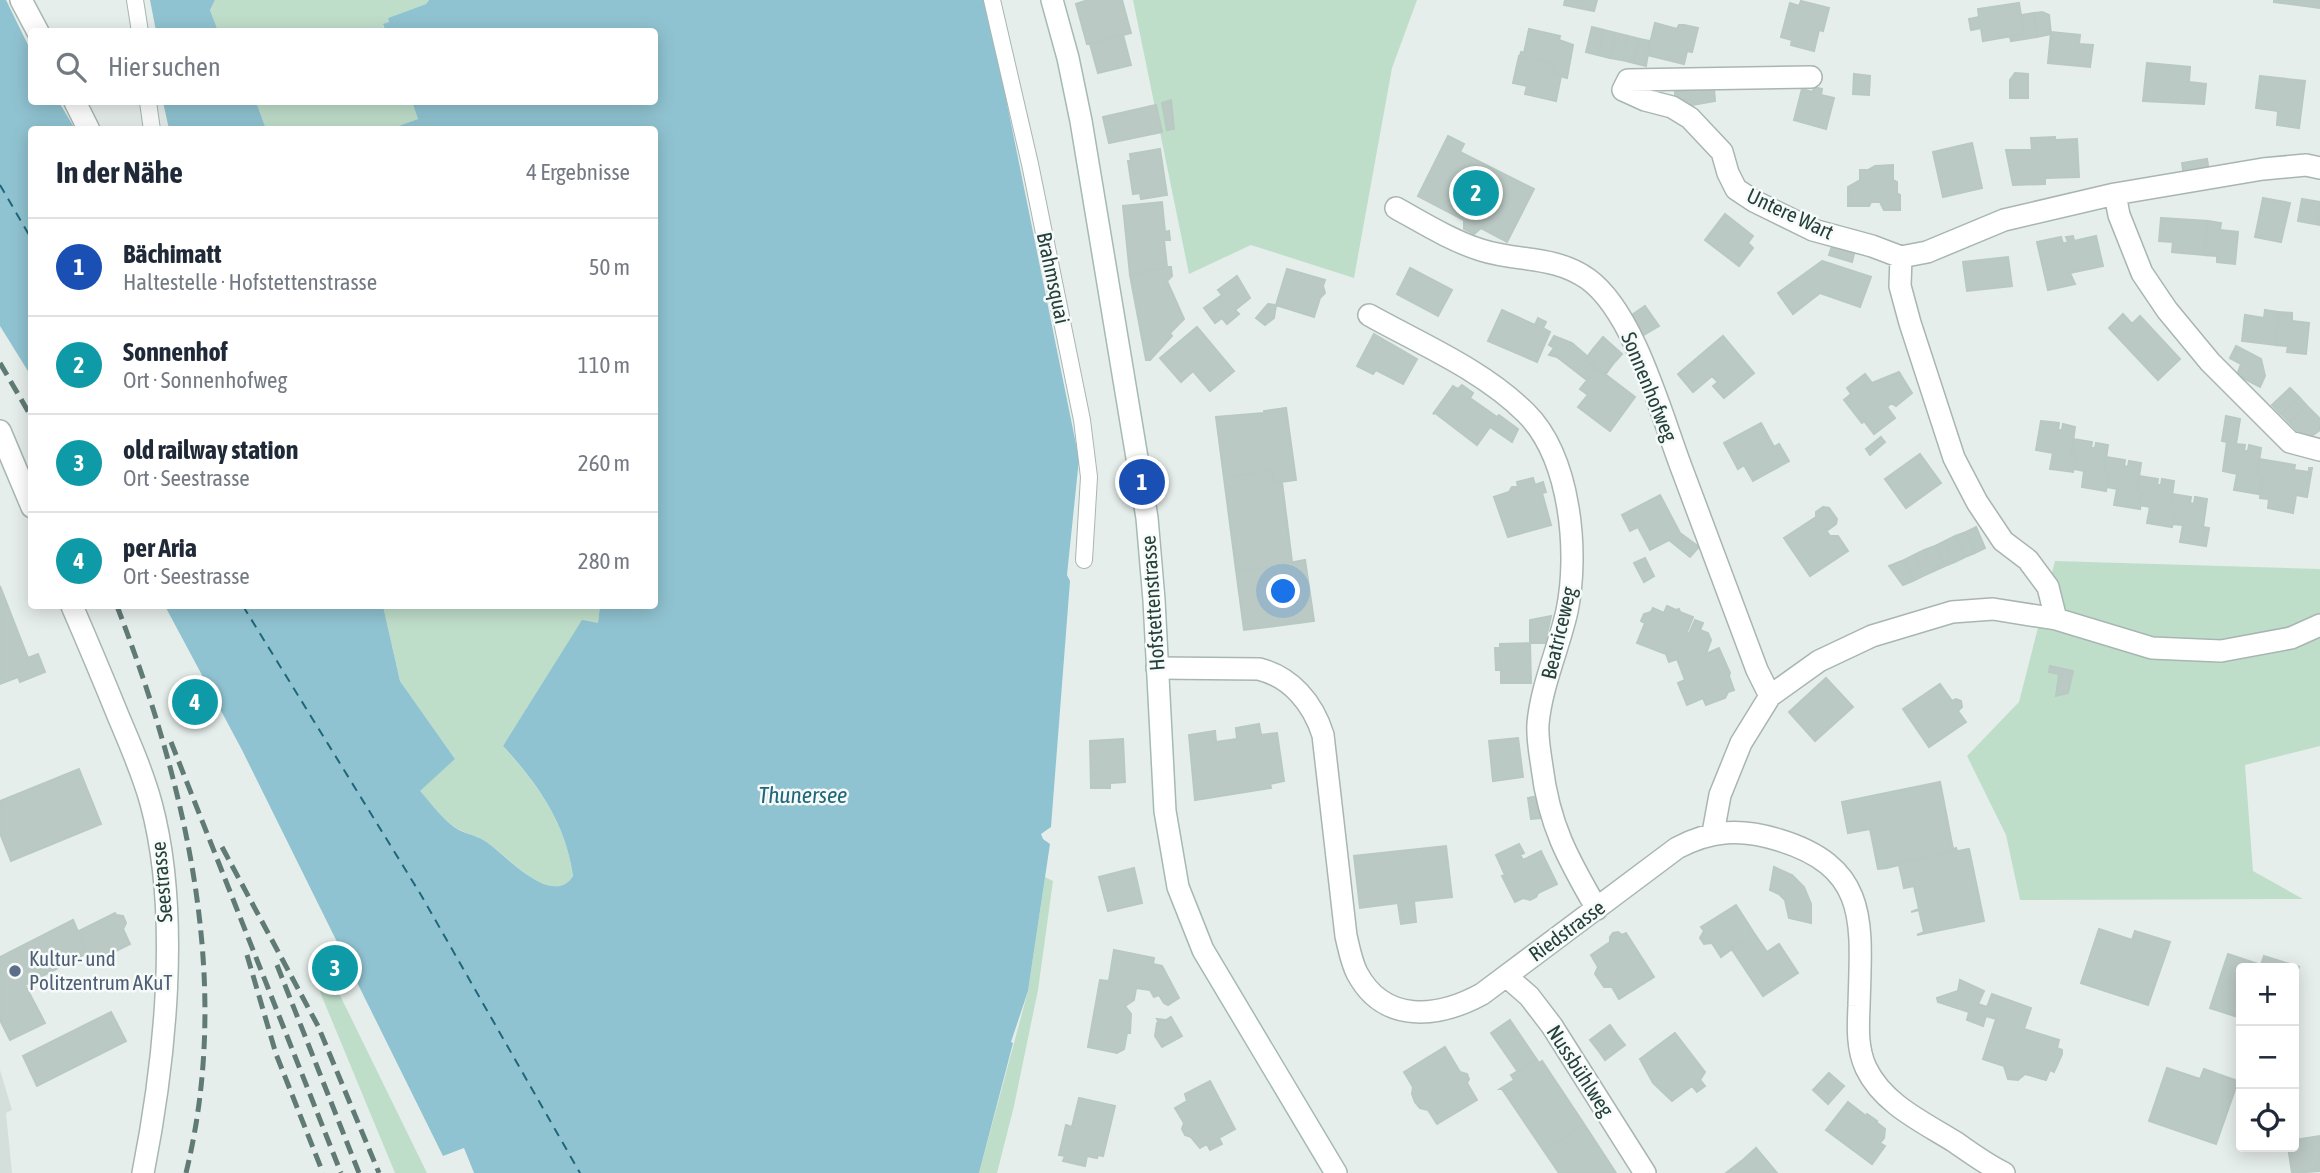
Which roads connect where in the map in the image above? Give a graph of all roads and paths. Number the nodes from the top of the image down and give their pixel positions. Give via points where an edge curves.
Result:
1 (21, 0) edge
2 (135, 0) edge
3 (992, 0) edge
4 (1052, 0) edge
5 (36, 28) edge
6 (139, 28) edge
7 (1811, 77) dead end
8 (76, 105) edge
9 (148, 105) edge
10 (87, 126) edge
11 (151, 126) edge
12 (2320, 168) edge
13 (2115, 194) junction
14 (1396, 208) dead end
15 (1901, 257) junction
16 (1369, 315) dead end
17 (0, 431) edge
18 (2320, 450) edge
19 (28, 498) edge
20 (1084, 559) dead end
21 (73, 609) edge
22 (2056, 619) junction
23 (2320, 625) edge
24 (1157, 668) junction
25 (1770, 696) junction
26 (1713, 833) junction
27 (1597, 909) junction
28 (1506, 976) junction
29 (144, 1173) edge
30 (1336, 1173) edge
31 (1645, 1173) edge
32 (2004, 1173) edge

1 - 5 street
2 - 6 street
3 - 20 street, Brahmsquai via 1082,420 1089,477
4 - 24 street, Hofstettenstrasse via 1081,121 1139,466 1151,556
7 - 15 street, Untere Wart via 1628,80 1623,90 1690,118 1722,152 1736,189 1754,201 1814,230
8 - 10 street
9 - 11 street
12 - 13 street via 2263,169
13 - 15 street via 2004,220 1927,252
13 - 18 street via 2142,273 2166,310 2210,362 2290,442
14 - 25 street, Sonnenhofweg via 1482,251 1550,261 1601,290 1620,317 1650,383
15 - 22 street via 1900,286 1906,310 1954,458 2003,541 2028,559 2048,587
16 - 27 street, Beatriceweg via 1491,385 1527,414 1555,462 1566,497 1573,572 1538,723 1539,743 1552,820
17 - 19 street
21 - 29 street, Seestrasse via 145,783 159,842 167,945 164,1026
22 - 23 street via 2152,648 2221,651 2291,638
22 - 25 street via 1993,609 1952,612 1872,636 1819,661
24 - 28 street, Riedstrasse via 1259,668 1284,680 1310,706 1323,735 1346,936 1353,964 1367,987 1397,1009 1420,1013 1460,1006
24 - 30 street, Hofstettenstrasse via 1165,811 1182,900 1203,950
25 - 26 street via 1736,755 1720,795
26 - 27 street, Riedstrasse via 1677,848
26 - 32 street, Riedstrasse via 1764,835 1805,848 1842,877 1861,929 1858,1034 1866,1069 1892,1101
27 - 28 street, Riedstrasse
28 - 31 street, Nussbühlweg via 1552,1026

